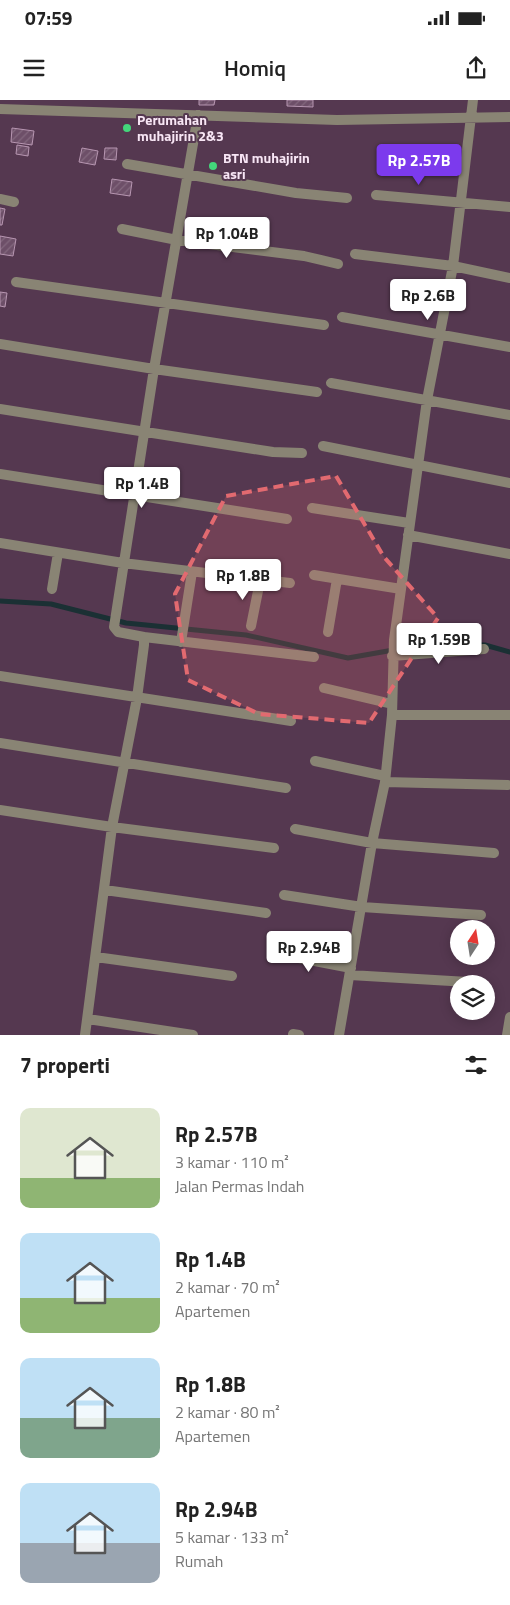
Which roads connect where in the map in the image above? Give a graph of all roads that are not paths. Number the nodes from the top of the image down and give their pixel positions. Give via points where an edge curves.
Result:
1 (473, 100) edge
2 (0, 109) edge
3 (198, 116) junction
4 (510, 117) edge
5 (472, 119) junction
6 (127, 164) dead end
7 (188, 175) junction
8 (376, 195) dead end
9 (347, 198) dead end
10 (0, 199) edge
11 (14, 202) dead end
12 (460, 203) junction
13 (510, 207) edge
14 (122, 229) dead end
15 (177, 240) junction
16 (356, 254) dead end
17 (338, 264) dead end
18 (453, 266) junction
19 (510, 278) edge
20 (16, 282) dead end
21 (166, 304) junction
22 (342, 317) dead end
23 (324, 325) dead end
24 (439, 336) junction
25 (0, 344) edge
26 (510, 347) edge
27 (154, 369) junction
28 (331, 383) dead end
29 (316, 392) dead end
30 (427, 400) junction
31 (0, 409) edge
32 (510, 415) edge
33 (144, 433) junction
34 (323, 446) dead end
35 (302, 453) dead end
36 (419, 465) junction
37 (0, 474) edge
38 (510, 483) edge
39 (134, 496) junction
40 (312, 508) dead end
41 (287, 519) dead end
42 (409, 523) junction
43 (408, 535) junction
44 (0, 543) edge
45 (58, 552) junction
46 (510, 554) edge
47 (123, 563) junction
48 (192, 572) junction
49 (314, 575) dead end
50 (337, 579) junction
51 (260, 581) junction
52 (290, 583) dead end
53 (52, 589) dead end
54 (401, 589) junction
55 (251, 626) dead end
56 (328, 632) dead end
57 (144, 637) junction
58 (182, 638) junction
59 (484, 650) dead end
60 (392, 656) junction
61 (314, 657) dead end
62 (0, 676) edge
63 (324, 688) dead end
64 (137, 698) junction
65 (392, 704) junction
66 (392, 715) junction
67 (510, 715) edge
68 (291, 721) dead end
69 (0, 743) edge
70 (315, 761) dead end
71 (124, 764) junction
72 (385, 779) junction
73 (508, 785) dead end
74 (286, 788) dead end
75 (0, 810) edge
76 (112, 828) junction
77 (295, 829) dead end
78 (372, 843) junction
79 (274, 848) dead end
80 (494, 853) dead end
81 (105, 890) junction
82 (284, 895) dead end
83 (362, 907) junction
84 (266, 913) dead end
85 (481, 915) dead end
86 (273, 953) dead end
87 (96, 956) junction
88 (350, 971) junction
89 (232, 976) dead end
90 (450, 980) edge
91 (510, 1017) edge
92 (88, 1019) junction
93 (85, 1035) edge
94 (193, 1035) edge
95 (339, 1035) edge
96 (506, 1035) edge

1 - 5 street
2 - 3 street
3 - 5 street
3 - 7 street
4 - 5 street
5 - 12 street
6 - 7 street
7 - 9 street
7 - 15 street
8 - 12 street
10 - 11 street
12 - 13 street
12 - 18 street
14 - 15 street
15 - 17 street via 304,256
15 - 21 street
16 - 18 street
18 - 19 street
18 - 24 street
20 - 21 street
21 - 23 street
21 - 27 street
22 - 24 street
24 - 26 street
24 - 30 street
25 - 27 street
27 - 29 street
27 - 33 street
28 - 30 street
30 - 32 street
30 - 36 street
31 - 33 street
33 - 35 street via 273,452
33 - 39 street
34 - 36 street
36 - 38 street
36 - 42 street
37 - 39 street
39 - 41 street
39 - 47 street
40 - 42 street
42 - 43 street
43 - 46 street
43 - 54 street
44 - 45 street
45 - 47 street
45 - 53 street
47 - 48 street
47 - 57 street via 114,628 118,632
48 - 51 street
48 - 58 street
49 - 50 street
50 - 54 street
50 - 56 street
51 - 52 street
51 - 55 street
54 - 60 street
57 - 58 street
57 - 64 street
58 - 61 street
59 - 60 street
60 - 65 street
62 - 64 street
63 - 65 street
64 - 68 street
64 - 71 street
65 - 66 street
66 - 67 street
66 - 72 street
69 - 71 street
70 - 72 street
71 - 74 street
71 - 76 street
72 - 73 street
72 - 78 street
75 - 76 street
76 - 79 street
76 - 81 street
77 - 78 street
78 - 80 street
78 - 83 street
81 - 84 street
81 - 87 street
82 - 83 street
83 - 85 street
83 - 88 street
86 - 88 street
87 - 89 street
87 - 92 street
88 - 90 street
88 - 95 street
91 - 96 street
92 - 93 street
92 - 94 street

